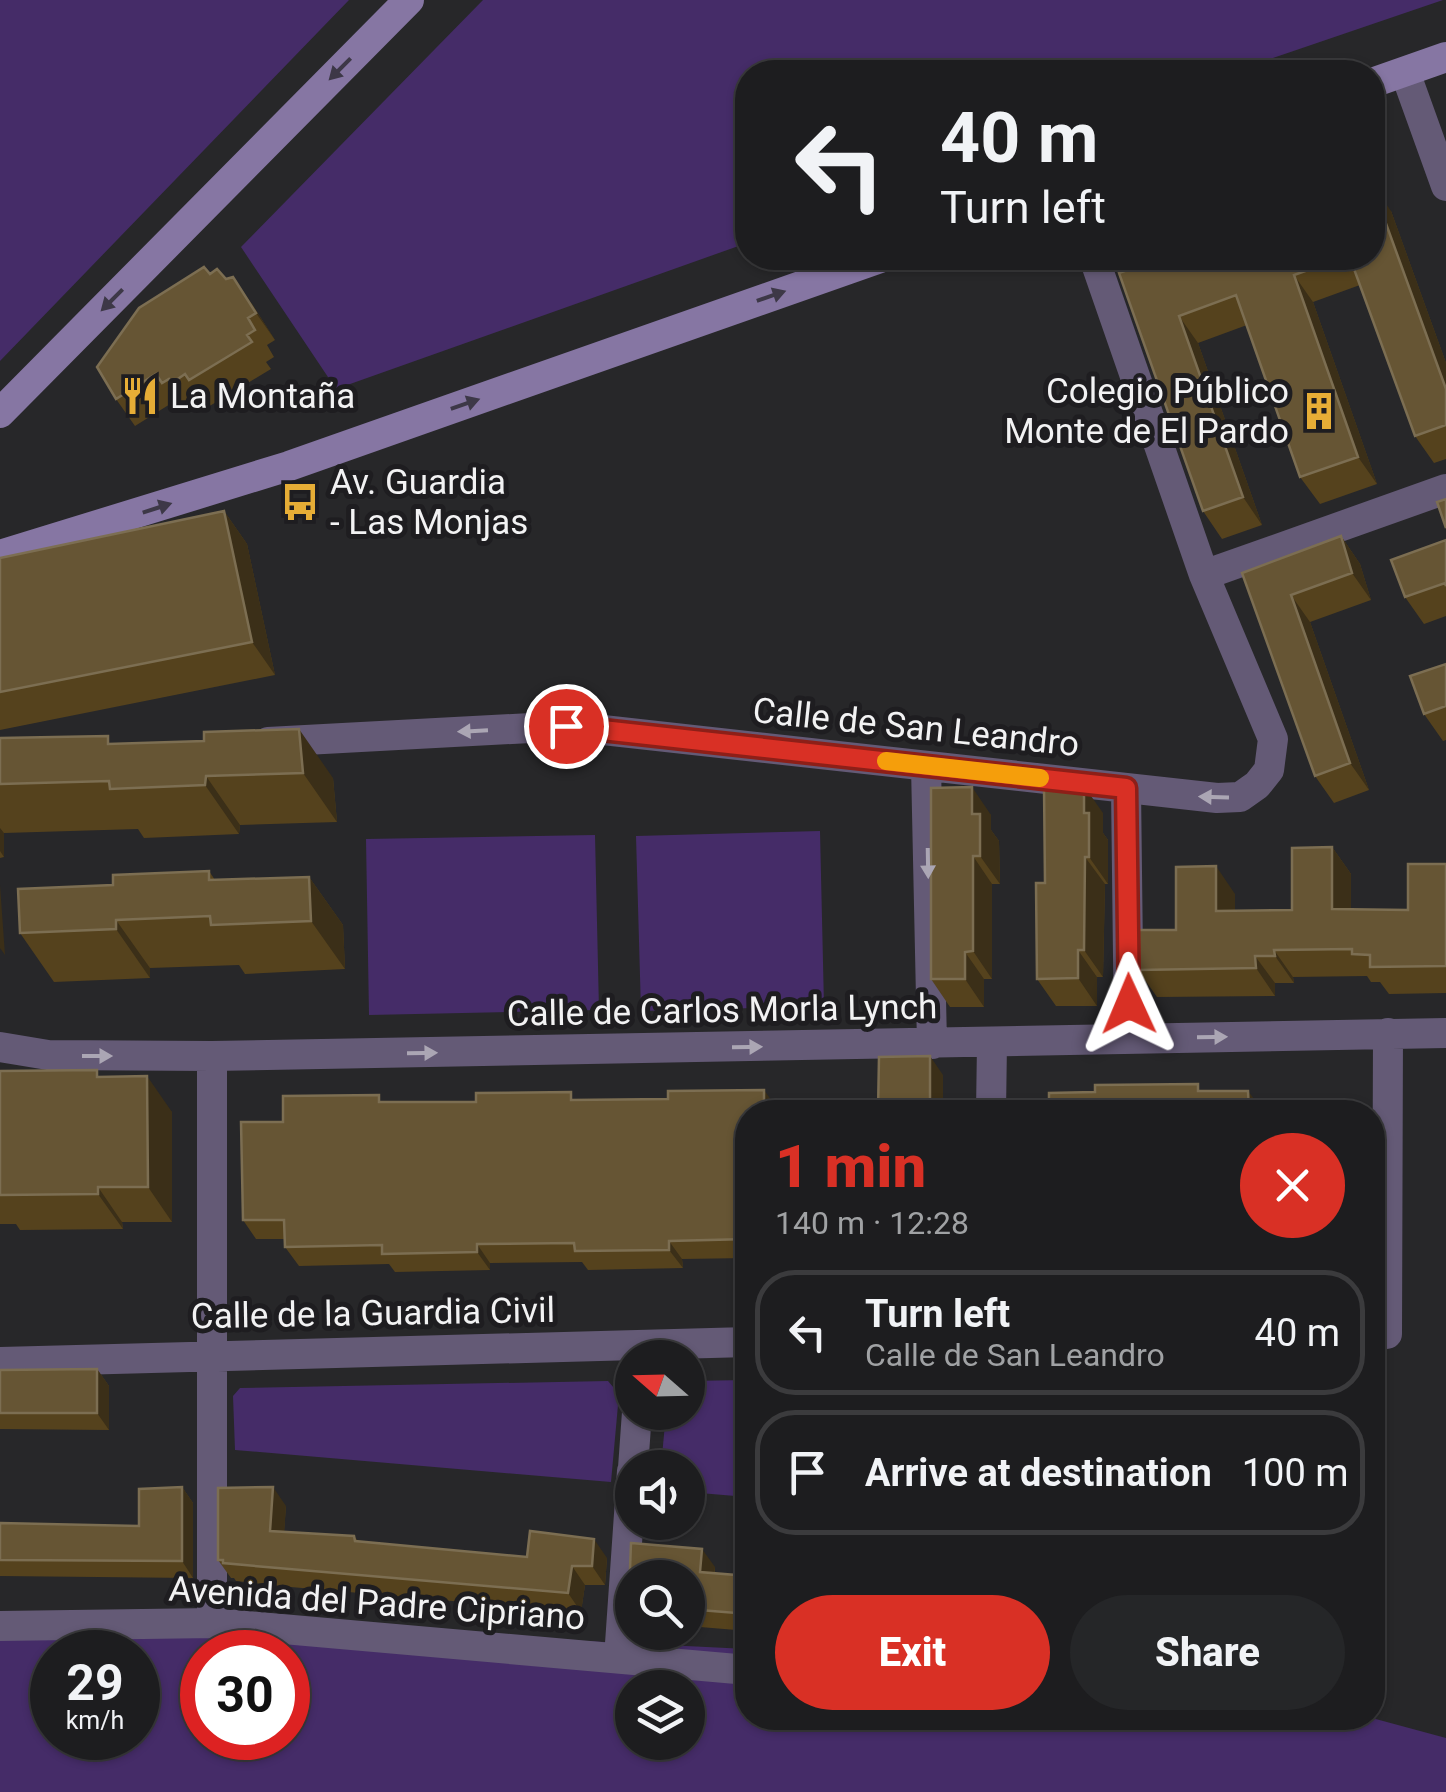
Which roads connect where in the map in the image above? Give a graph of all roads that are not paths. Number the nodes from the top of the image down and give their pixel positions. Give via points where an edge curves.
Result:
1 (409, 0) edge
2 (1446, 57) edge
3 (1404, 72) junction
4 (1385, 79) edge
5 (1446, 186) edge
6 (846, 270) edge
7 (1098, 270) edge
8 (0, 413) edge
9 (1446, 488) edge
10 (0, 537) edge
11 (64, 538) junction
12 (0, 555) edge
13 (1204, 575) junction
14 (248, 743) edge
15 (926, 766) junction
16 (1126, 788) junction
17 (1388, 1033) junction
18 (1446, 1033) edge
19 (1130, 1039) junction
20 (992, 1043) junction
21 (932, 1044) junction
22 (0, 1047) edge
23 (212, 1056) junction
24 (991, 1100) edge
25 (1385, 1146) edge
26 (735, 1343) edge
27 (705, 1346) edge
28 (615, 1351) edge
29 (212, 1354) junction
30 (0, 1362) edge
31 (628, 1540) edge
32 (212, 1623) junction
33 (0, 1626) edge
34 (620, 1658) junction
35 (735, 1669) edge

1 -> 8 street
2 - 3 street
3 - 4 street
3 - 5 street
11 -> 6 street
7 - 13 street, Calle de San Leandro
9 - 13 street
10 - 11 street
11 - 12 street
13 -> 16 street, Calle de San Leandro via 1273,738 1269,770 1240,797
15 -> 14 street, Calle de San Leandro via 566,726
15 - 16 street, Calle de San Leandro
15 -> 21 street
16 - 19 street
17 - 18 street, Calle de Carlos Morla Lynch
19 -> 17 street, Calle de Carlos Morla Lynch
17 - 25 street
19 - 20 street, Calle de Carlos Morla Lynch
20 - 21 street, Calle de Carlos Morla Lynch
20 - 24 street
23 -> 21 street, Calle de Carlos Morla Lynch
22 -> 23 street, Calle de Carlos Morla Lynch via 48,1056
23 - 29 street
26 - 27 street, Calle de la Guardia Civil
28 - 29 street, Calle de la Guardia Civil
29 - 30 street, Calle de la Guardia Civil
29 - 32 street
31 - 34 street
32 - 33 street, Avenida del Padre Cipriano
32 - 34 street, Avenida del Padre Cipriano
34 - 35 street, Avenida del Padre Cipriano

